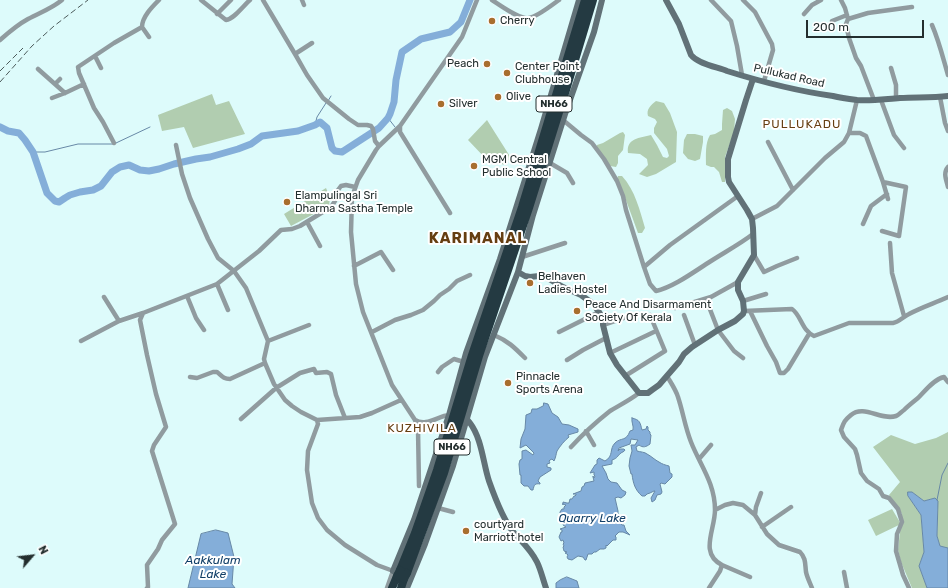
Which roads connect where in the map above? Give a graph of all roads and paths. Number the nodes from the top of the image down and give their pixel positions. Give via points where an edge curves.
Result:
1 (62, 0) edge
2 (159, 0) edge
3 (201, 0) edge
4 (231, 0) edge
5 (250, 0) edge
6 (263, 0) edge
7 (477, 0) edge
8 (492, 0) edge
9 (559, 0) edge
10 (579, 0) edge
11 (585, 0) edge
12 (593, 0) edge
13 (602, 0) edge
14 (666, 0) edge
15 (711, 0) edge
16 (743, 0) edge
17 (821, 0) edge
18 (841, 0) edge
19 (912, 6) dead end
20 (217, 14) junction
21 (804, 14) dead end
22 (847, 17) junction
23 (832, 21) dead end
24 (932, 25) dead end
25 (142, 27) junction
26 (149, 37) dead end
27 (0, 40) edge
28 (312, 43) dead end
29 (295, 54) junction
30 (95, 56) junction
31 (101, 68) dead end
32 (891, 68) dead end
33 (38, 69) dead end
34 (742, 75) junction
35 (948, 75) edge
36 (60, 79) dead end
37 (753, 79) junction
38 (764, 81) junction
39 (55, 84) junction
40 (84, 84) junction
41 (65, 93) junction
42 (948, 96) edge
43 (940, 97) junction
44 (52, 98) dead end
45 (896, 98) junction
46 (857, 100) junction
47 (878, 100) junction
48 (563, 120) junction
49 (400, 126) junction
50 (948, 131) edge
51 (849, 133) junction
52 (768, 142) dead end
53 (114, 143) dead end
54 (176, 146) dead end
55 (378, 146) junction
56 (904, 148) dead end
57 (550, 162) junction
58 (948, 167) edge
59 (884, 182) junction
60 (573, 183) dead end
61 (948, 187) edge
62 (355, 188) junction
63 (793, 190) junction
64 (738, 196) junction
65 (450, 212) dead end
66 (752, 219) junction
67 (307, 222) junction
68 (863, 224) dead end
69 (882, 231) dead end
70 (754, 234) junction
71 (565, 243) dead end
72 (890, 243) dead end
73 (320, 246) dead end
74 (754, 255) junction
75 (522, 257) junction
76 (797, 258) dead end
77 (354, 266) junction
78 (644, 267) junction
79 (393, 270) dead end
80 (234, 271) junction
81 (518, 272) junction
82 (470, 275) dead end
83 (738, 282) junction
84 (217, 284) junction
85 (766, 294) dead end
86 (187, 296) junction
87 (104, 297) dead end
88 (948, 297) edge
89 (706, 299) junction
90 (742, 301) junction
91 (675, 308) dead end
92 (228, 310) dead end
93 (747, 311) junction
94 (599, 312) junction
95 (143, 313) junction
96 (632, 315) dead end
97 (650, 315) dead end
98 (684, 315) dead end
99 (904, 316) junction
100 (119, 321) junction
101 (309, 325) dead end
102 (603, 325) junction
103 (204, 330) dead end
104 (718, 330) junction
105 (656, 331) junction
106 (372, 332) junction
107 (558, 332) dead end
108 (809, 334) junction
109 (494, 335) junction
110 (606, 338) junction
111 (81, 341) dead end
112 (268, 341) junction
113 (695, 345) junction
114 (610, 353) junction
115 (526, 358) dead end
116 (743, 358) dead end
117 (567, 360) dead end
118 (464, 362) junction
119 (264, 363) junction
120 (229, 372) dead end
121 (438, 372) dead end
122 (625, 376) junction
123 (667, 376) junction
124 (190, 377) dead end
125 (234, 377) junction
126 (948, 382) edge
127 (276, 388) junction
128 (639, 393) junction
129 (401, 400) junction
130 (458, 416) junction
131 (345, 418) junction
132 (241, 419) dead end
133 (317, 420) junction
134 (415, 420) junction
135 (586, 431) junction
136 (594, 445) dead end
137 (711, 445) dead end
138 (571, 447) dead end
139 (699, 459) junction
140 (419, 486) dead end
141 (761, 493) dead end
142 (791, 507) dead end
143 (438, 508) junction
144 (715, 510) junction
145 (453, 512) dead end
146 (755, 515) junction
147 (762, 527) junction
148 (722, 565) junction
149 (844, 572) dead end
150 (402, 575) junction
151 (750, 577) dead end
152 (147, 588) edge
153 (387, 588) edge
154 (392, 588) edge
155 (401, 588) edge
156 (406, 588) edge
157 (546, 588) edge
158 (709, 588) edge
159 (812, 588) edge
160 (847, 588) edge
161 (909, 588) edge

1 - 27 street via 12,29
2 - 25 street via 150,10
3 - 20 street
4 - 20 street
5 - 20 street via 229,20
6 - 29 street
7 - 49 street via 462,37
8 - 9 street via 528,19
10 - 118 street via 541,129
11 - 130 highway, NH66 via 522,208 472,355
12 - 130 highway, NH66 via 531,201
13 - 48 street via 594,32
14 - 34 street, Pullukad Road via 694,58
15 - 34 street via 731,21
16 - 38 street via 755,12 772,44 773,50
17 - 21 street
18 - 22 street
19 - 22 street
22 - 23 street
22 - 47 street via 849,38 856,58
24 - 35 street
25 - 26 street
25 - 30 street
28 - 29 street
29 - 55 street via 323,98 358,125 371,126
30 - 31 street
30 - 40 street via 78,67
32 - 45 street via 896,85
33 - 39 street
34 - 37 street, Pullukad Road
36 - 39 street
37 - 38 street, Pullukad Road
37 - 64 street via 728,159 729,182
38 - 46 street, Pullukad Road via 796,90
39 - 41 street
40 - 41 street
40 - 53 street
41 - 44 street
42 - 43 street, Pullukad Road
43 - 45 street, Pullukad Road
43 - 50 street
45 - 47 street, Pullukad Road
46 - 47 street, Pullukad Road
46 - 51 street
47 - 56 street via 894,135
48 - 57 street
48 - 78 street via 592,143 617,182
49 - 55 street
49 - 65 street via 400,132
51 - 59 street via 866,136
51 - 63 street via 844,142
52 - 63 street
54 - 80 street via 190,198 215,252 218,258
55 - 62 street
57 - 60 street via 567,173
57 - 75 street
58 - 61 street via 945,176
59 - 68 street via 888,196 871,206
59 - 69 street via 906,187 899,236
62 - 67 street via 341,186 331,207
62 - 77 street via 352,197 351,232
63 - 66 street via 777,206
64 - 66 street
64 - 78 street
66 - 70 street
67 - 73 street
67 - 80 street via 292,229 281,230
70 - 74 street
70 - 78 street via 684,278 656,291 650,284
71 - 75 street
72 - 99 street via 892,273
74 - 76 street via 764,272
74 - 83 street
75 - 81 street
77 - 79 street via 380,252
77 - 106 street via 363,312
80 - 84 street
80 - 112 street via 246,288
81 - 94 street via 525,276 549,279 581,295
81 - 109 street
82 - 106 street via 456,281 422,310
83 - 89 street
83 - 90 street
84 - 86 street
84 - 92 street
85 - 90 street
86 - 95 street
86 - 103 street
87 - 100 street
88 - 99 street
89 - 91 street
89 - 104 street
90 - 93 street
93 - 104 street
93 - 108 street via 792,309
93 - 108 street via 780,373 786,370
94 - 102 street
94 - 107 street
95 - 100 street
95 - 152 street via 140,320 147,356 166,427 152,451 176,524 162,540 147,566
96 - 102 street
97 - 105 street
98 - 113 street
99 - 108 street via 893,324 850,323 814,336
100 - 111 street
101 - 112 street
102 - 110 street
104 - 113 street
104 - 116 street via 734,351
105 - 114 street
105 - 122 street via 665,351
106 - 129 street via 392,385
109 - 115 street via 512,345
109 - 130 street
110 - 114 street
110 - 117 street
112 - 119 street
113 - 123 street via 684,354
114 - 122 street
118 - 121 street via 454,359
118 - 130 street
119 - 125 street
119 - 127 street
120 - 125 street
122 - 128 street
123 - 128 street via 648,393
123 - 139 street via 678,396 691,442
124 - 125 street via 197,378 217,372 225,379
126 - 161 street via 944,377 935,382 897,416 862,411 854,413 844,422 841,430 857,455 861,473 898,509 902,522 896,551
127 - 131 street via 300,373 314,369 316,373 327,372 331,374
127 - 132 street
127 - 133 street via 292,406
128 - 135 street
129 - 131 street via 360,417
129 - 134 street
130 - 134 street via 443,416 426,423
130 - 143 street via 453,466
130 - 150 highway, NH66 via 441,480
130 - 150 street via 414,520
130 - 157 street via 471,425 502,514 537,563
131 - 133 street
133 - 150 street via 318,424 308,451 307,470 312,503 318,518 327,530 345,545 377,565
134 - 140 street via 418,429
135 - 136 street
135 - 138 street
137 - 139 street
139 - 144 street via 712,486
141 - 146 street
142 - 147 street
143 - 145 street
143 - 150 street via 425,544
144 - 146 street via 733,503 743,505
144 - 148 street via 709,545 711,554
146 - 147 street
147 - 159 street via 780,545 802,554
148 - 151 street
148 - 158 street
149 - 160 street
150 - 153 street
150 - 154 highway, NH66
150 - 155 highway, NH66
150 - 156 street

